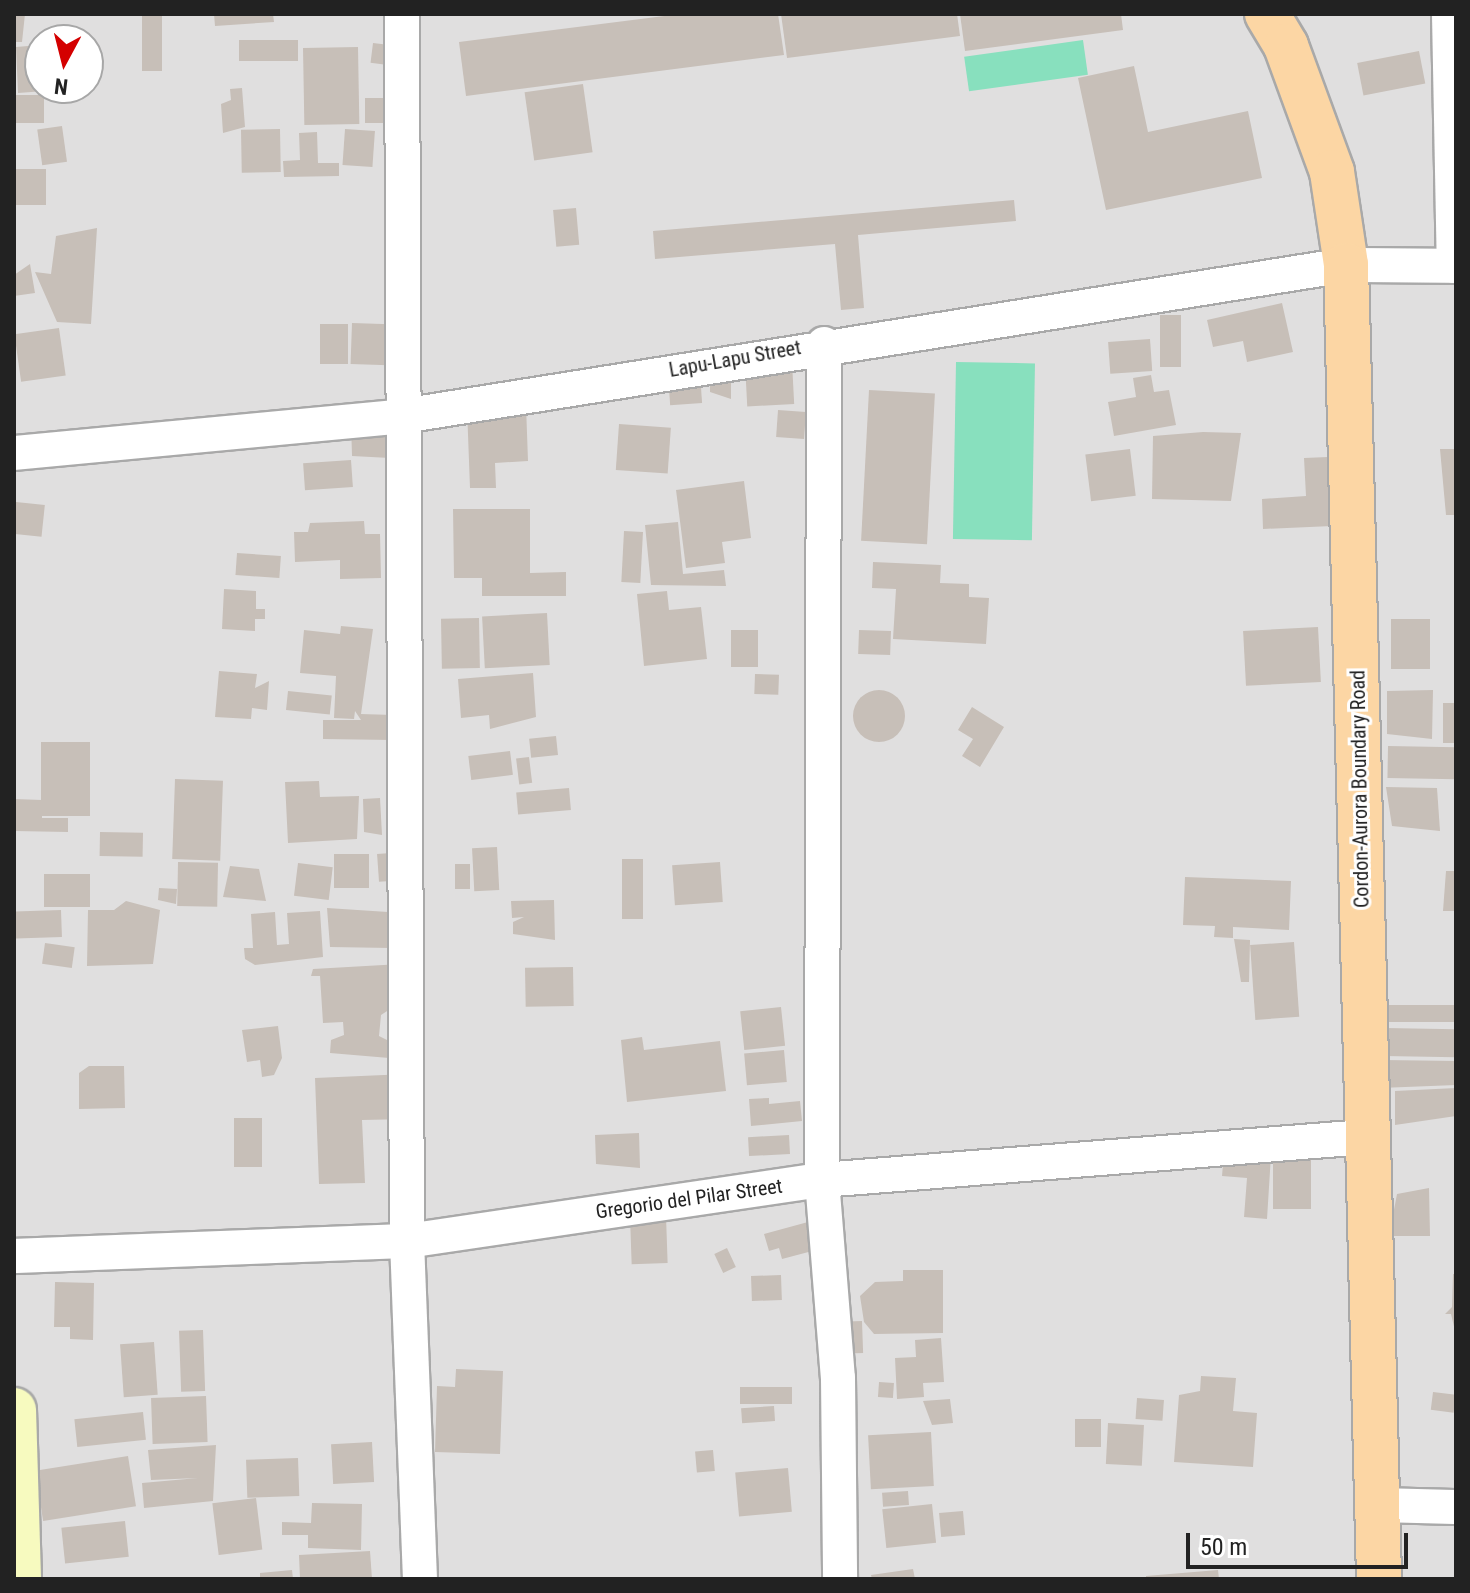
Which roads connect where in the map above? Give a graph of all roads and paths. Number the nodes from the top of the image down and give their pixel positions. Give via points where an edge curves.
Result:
1 (402, 14) edge
2 (1267, 14) edge
3 (1449, 14) edge
4 (1346, 265) junction
5 (1455, 266) edge
6 (824, 344) junction
7 (403, 416) junction
8 (14, 453) edge
9 (1365, 1137) junction
10 (822, 1180) junction
11 (407, 1241) junction
12 (14, 1256) edge
13 (14, 1410) edge
14 (1378, 1505) junction
15 (1456, 1507) edge
16 (19, 1579) edge
17 (420, 1579) edge
18 (840, 1579) edge
19 (1379, 1579) edge

1 - 7 street
2 - 4 main road, Cordon-Aurora Boundary Road via 1286,46 1332,172
3 - 5 street
4 - 5 street, Lapu-Lapu Street
4 - 6 street, Lapu-Lapu Street
4 - 9 main road, Cordon-Aurora Boundary Road
6 - 7 street, Lapu-Lapu Street
6 - 10 street
7 - 8 street, Lapu-Lapu Street
7 - 11 street
9 - 10 street, Gregorio del Pilar Street
9 - 14 main road, Cordon-Aurora Boundary Road
10 - 11 street, Gregorio del Pilar Street
10 - 18 street via 838,1378
11 - 12 street, Gregorio del Pilar Street
11 - 17 street
13 - 16 street
14 - 15 street
14 - 19 main road, Cordon-Aurora Boundary Road

